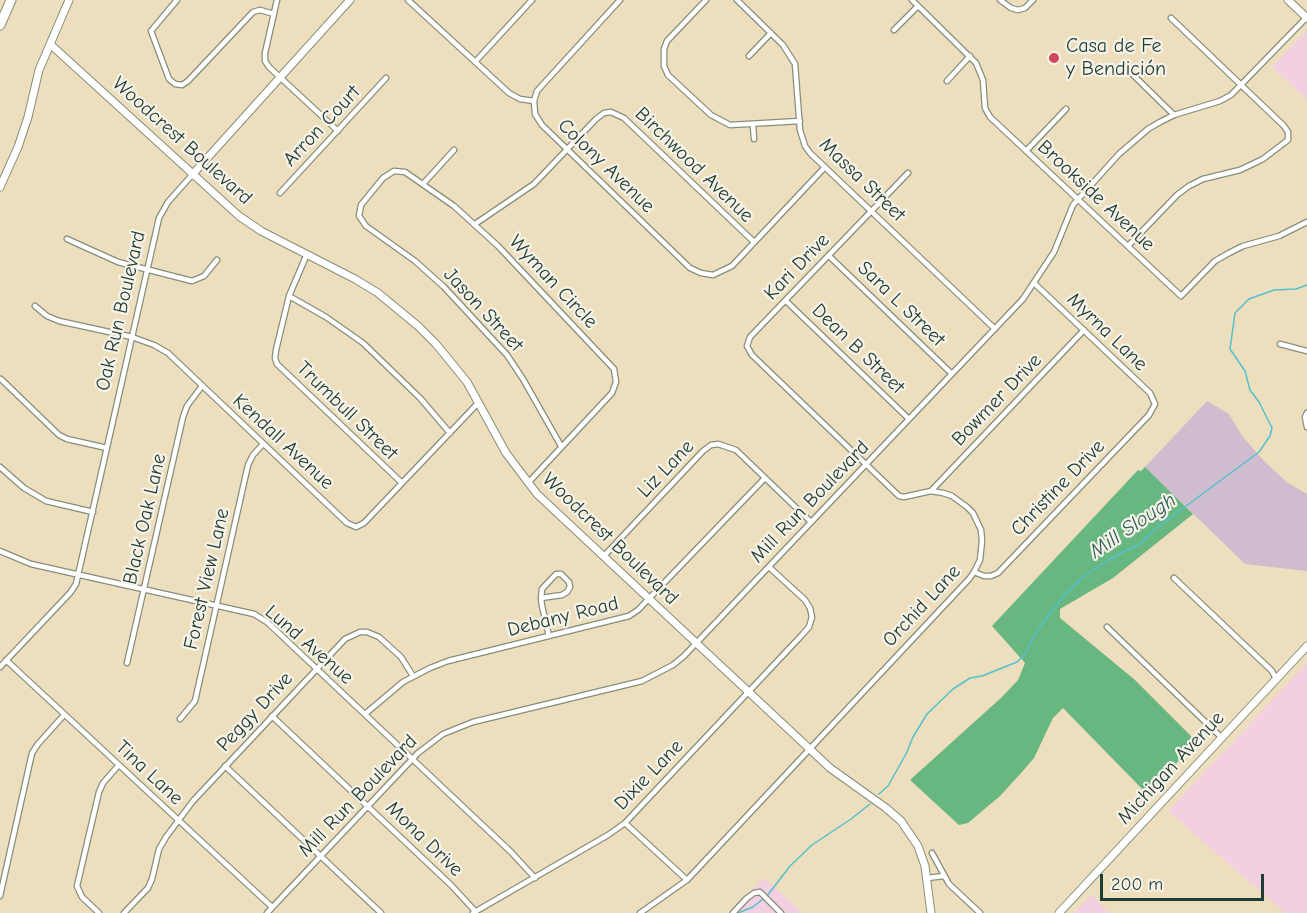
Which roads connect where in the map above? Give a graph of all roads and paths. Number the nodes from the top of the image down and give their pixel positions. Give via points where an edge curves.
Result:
1 (11, 0) edge
2 (69, 0) edge
3 (177, 0) edge
4 (277, 0) edge
5 (350, 0) edge
6 (408, 0) edge
7 (532, 0) edge
8 (620, 0) edge
9 (706, 0) edge
10 (737, 0) edge
11 (912, 0) edge
12 (1000, 0) edge
13 (1033, 0) edge
14 (1288, 0) edge
15 (918, 6) junction
16 (274, 14) junction
17 (1171, 18) dead end
18 (1307, 18) edge
19 (0, 25) edge
20 (894, 30) dead end
21 (771, 33) junction
22 (50, 44) junction
23 (749, 56) dead end
24 (970, 56) junction
25 (475, 62) junction
26 (1124, 66) dead end
27 (281, 78) junction
28 (386, 78) dead end
29 (946, 81) dead end
30 (1242, 86) junction
31 (534, 101) junction
32 (1066, 109) dead end
33 (1174, 115) junction
34 (800, 121) junction
35 (753, 124) junction
36 (338, 131) junction
37 (754, 139) dead end
38 (567, 149) junction
39 (454, 150) dead end
40 (1026, 151) junction
41 (825, 167) junction
42 (908, 173) dead end
43 (192, 175) junction
44 (423, 184) junction
45 (0, 188) edge
46 (280, 193) dead end
47 (1078, 200) junction
48 (872, 210) junction
49 (359, 216) joint
50 (1307, 223) edge
51 (475, 224) junction
52 (67, 239) dead end
53 (754, 242) junction
54 (1128, 246) junction
55 (307, 254) junction
56 (829, 256) junction
57 (217, 260) dead end
58 (147, 271) junction
59 (1035, 284) junction
60 (289, 296) junction
61 (786, 301) junction
62 (35, 306) dead end
63 (995, 329) junction
64 (1084, 330) junction
65 (132, 337) junction
66 (1280, 344) dead end
67 (1307, 351) edge
68 (952, 374) junction
69 (1, 379) edge
70 (202, 387) junction
71 (479, 402) junction
72 (1155, 404) joint
73 (1307, 413) edge
74 (909, 419) junction
75 (1307, 427) edge
76 (450, 433) junction
77 (263, 444) junction
78 (561, 446) junction
79 (107, 448) junction
80 (867, 464) junction
81 (0, 467) edge
82 (765, 478) junction
83 (402, 483) junction
84 (528, 483) junction
85 (931, 491) junction
86 (93, 512) junction
87 (811, 522) junction
88 (0, 550) edge
89 (603, 556) junction
90 (769, 567) junction
91 (974, 572) junction
92 (78, 575) junction
93 (1174, 578) dead end
94 (144, 590) junction
95 (541, 598) junction
96 (649, 599) junction
97 (217, 606) junction
98 (1107, 627) dead end
99 (549, 636) junction
100 (696, 644) junction
101 (1307, 645) edge
102 (6, 660) junction
103 (128, 663) dead end
104 (0, 667) edge
105 (317, 669) junction
106 (413, 676) junction
107 (1276, 679) junction
108 (749, 692) junction
109 (365, 714) junction
110 (64, 715) junction
111 (272, 716) junction
112 (180, 719) dead end
113 (1222, 738) junction
114 (809, 749) junction
115 (413, 759) junction
116 (118, 766) junction
117 (225, 766) junction
118 (368, 806) junction
119 (178, 820) junction
120 (625, 823) junction
121 (932, 853) dead end
122 (321, 856) junction
123 (944, 876) junction
124 (535, 878) junction
125 (927, 878) junction
126 (687, 880) junction
127 (0, 896) edge
128 (272, 907) junction
129 (474, 912) edge
130 (99, 913) edge
131 (124, 913) edge
132 (267, 913) edge
133 (381, 913) edge
134 (640, 913) edge
135 (733, 913) edge
136 (782, 913) edge
137 (931, 913) edge
138 (980, 913) edge
139 (1059, 913) edge

1 - 19 highway
2 - 22 street
3 - 16 street via 151,31 169,79 175,84 188,81 253,12
4 - 16 street
5 - 27 street, Oak Run Boulevard
6 - 25 street
7 - 25 street
8 - 31 street via 543,83
9 - 35 street via 668,41 664,66 668,75 720,121 730,125
10 - 21 street, Massa Street
11 - 15 street, Brookside Avenue
12 - 13 street via 1011,8 1025,8
14 - 18 street
15 - 20 street
15 - 24 street, Brookside Avenue
16 - 27 street via 265,61
17 - 30 street
18 - 30 street, Mill Run Boulevard
21 - 23 street
21 - 34 street, Massa Street via 795,64
22 - 43 street, Woodcrest Boulevard
22 - 45 street via 18,147
24 - 29 street
24 - 40 street, Brookside Avenue via 983,80 983,99 990,117
25 - 31 street via 509,93
26 - 33 street
27 - 36 street
27 - 43 street, Oak Run Boulevard
28 - 36 street, Arron Court
30 - 33 street, Mill Run Boulevard via 1220,101
30 - 54 street via 1284,126 1288,140 1240,170 1189,186
31 - 38 street, Colony Avenue via 535,114 542,125
32 - 40 street
33 - 47 street, Mill Run Boulevard via 1135,139
34 - 35 street
34 - 41 street, Massa Street via 806,146
35 - 37 street
36 - 46 street, Arron Court
38 - 51 street, Birchwood Avenue via 534,184
38 - 53 street, Colony Avenue via 690,268 713,275 732,266
38 - 53 street, Birchwood Avenue via 596,118 616,113
39 - 44 street
40 - 47 street, Brookside Avenue
41 - 48 street, Massa Street
41 - 53 street
42 - 48 street, Kari Drive
43 - 55 street, Woodcrest Boulevard via 239,216
43 - 58 street, Oak Run Boulevard via 162,210
44 - 49 street, Wyman Circle via 405,172 394,171 383,178 361,205
44 - 51 street, Wyman Circle
47 - 54 street, Brookside Avenue
47 - 59 street, Mill Run Boulevard
48 - 56 street, Kari Drive
48 - 63 street, Massa Street
49 - 78 street, Jason Street via 366,226 444,287 507,355
50 - 54 street, Brookside Avenue via 1243,246 1215,261 1181,296
51 - 78 street, Wyman Circle via 614,369 616,382 612,393
52 - 58 street
55 - 60 street, Trumbull Street
55 - 71 street, Woodcrest Boulevard via 398,308 436,344
56 - 61 street, Kari Drive
56 - 68 street, Sara L Street
57 - 58 street via 204,276 192,281
58 - 65 street, Oak Run Boulevard
59 - 63 street, Mill Run Boulevard
59 - 64 street, Myrna Lane
60 - 76 street via 363,344 413,390
60 - 83 street, Trumbull Street via 276,350 278,364
61 - 74 street, Dean B Street
61 - 80 street, Kari Drive via 750,337 747,346
62 - 65 street, Kendall Avenue via 59,321
63 - 68 street, Mill Run Boulevard
64 - 72 street, Myrna Lane via 1150,393
64 - 85 street, Bowmer Drive
65 - 70 street, Kendall Avenue via 168,353
65 - 79 street, Oak Run Boulevard
66 - 67 street
68 - 74 street, Mill Run Boulevard
69 - 79 street via 59,435
70 - 77 street, Kendall Avenue
70 - 94 street, Black Oak Lane via 183,417
71 - 76 street, Kendall Avenue
71 - 84 street, Woodcrest Boulevard via 506,453
72 - 91 street, Christine Drive via 1149,415 998,573 984,576
73 - 75 street
74 - 80 street, Mill Run Boulevard
76 - 83 street, Kendall Avenue
77 - 83 street, Kendall Avenue via 347,523 356,527
77 - 97 street, Forest View Lane via 248,465
78 - 84 street, Wyman Circle
79 - 86 street, Oak Run Boulevard
80 - 85 street via 899,496
80 - 87 street, Mill Run Boulevard
81 - 86 street via 46,501
82 - 87 street, Liz Lane
82 - 89 street, Liz Lane via 736,450 711,445
82 - 96 street, Debany Road
84 - 89 street, Woodcrest Boulevard
85 - 91 street, Orchid Lane via 952,496 978,522 982,550
86 - 92 street, Oak Run Boulevard
87 - 90 street, Mill Run Boulevard
88 - 92 street, Lund Avenue via 32,564
89 - 96 street, Woodcrest Boulevard
90 - 100 street, Mill Run Boulevard
90 - 108 street, Dixie Lane via 806,600 812,617 809,627
91 - 114 street, Orchid Lane
92 - 94 street, Lund Avenue
92 - 102 street, Oak Run Boulevard via 74,589
93 - 107 street
94 - 97 street, Lund Avenue
94 - 103 street, Black Oak Lane
95 - 95 street via 546,584 556,574 569,582 570,587 562,595
95 - 99 street
96 - 99 street, Debany Road via 629,616
96 - 100 street, Woodcrest Boulevard
97 - 105 street, Lund Avenue via 254,614 267,622
97 - 112 street, Forest View Lane via 195,701
98 - 113 street
99 - 106 street, Debany Road via 448,661
100 - 108 street, Woodcrest Boulevard
100 - 115 street, Mill Run Boulevard via 673,665 642,681 456,727 430,742
101 - 107 street, Michigan Avenue
102 - 104 street, Oak Run Boulevard
102 - 110 street, Tina Lane
105 - 106 street, Peggy Drive via 345,639 367,632 379,637 401,657
105 - 109 street, Lund Avenue
105 - 111 street, Peggy Drive
106 - 109 street, Debany Road
107 - 113 street, Michigan Avenue
108 - 114 street, Woodcrest Boulevard
108 - 120 street, Dixie Lane
109 - 115 street, Lund Avenue
110 - 116 street, Tina Lane
110 - 127 street via 32,753
111 - 117 street, Peggy Drive
111 - 118 street, Mona Drive
113 - 139 street, Michigan Avenue
114 - 125 street, Woodcrest Boulevard via 901,821 918,846
114 - 126 street, Orchid Lane
115 - 118 street, Mill Run Boulevard
115 - 124 street, Lund Avenue
116 - 119 street, Tina Lane
116 - 130 street via 99,792 76,886
117 - 119 street, Peggy Drive
117 - 122 street
118 - 122 street, Mill Run Boulevard
118 - 129 street, Mona Drive
119 - 128 street, Tina Lane
119 - 131 street, Peggy Drive via 159,849 148,888
120 - 124 street, Dixie Lane
120 - 126 street
121 - 123 street
122 - 128 street, Mill Run Boulevard
122 - 133 street
123 - 125 street
123 - 138 street
124 - 129 street, Dixie Lane
125 - 137 street, Woodcrest Boulevard
126 - 134 street, Orchid Lane
128 - 132 street, Mill Run Boulevard
135 - 136 street via 754,892

